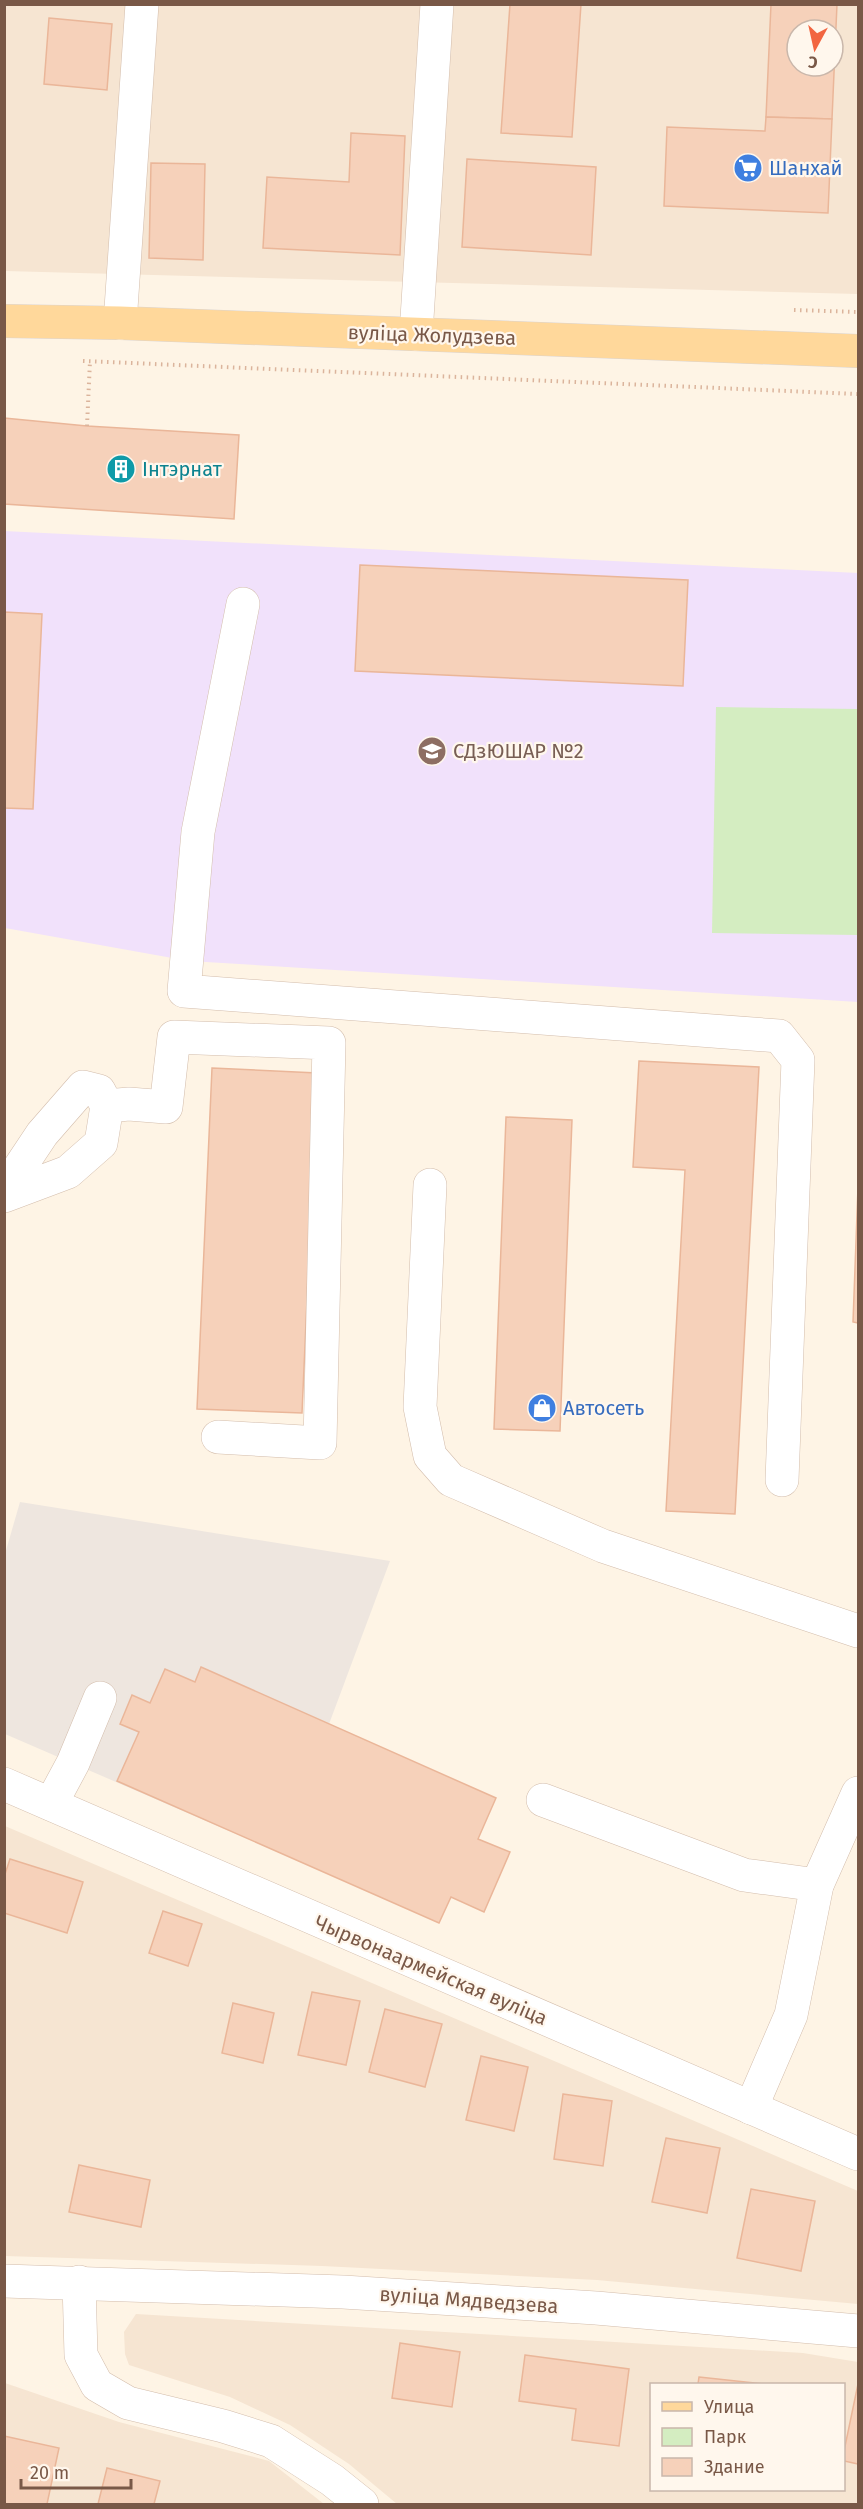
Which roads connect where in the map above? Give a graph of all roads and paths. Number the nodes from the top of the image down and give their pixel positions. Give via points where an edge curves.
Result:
1 (142, 4) edge
2 (436, 4) edge
3 (4, 321) edge
4 (120, 323) junction
5 (416, 334) junction
6 (858, 351) edge
7 (79, 360) dead end
8 (90, 361) junction
9 (858, 394) edge
10 (87, 426) dead end
11 (243, 604) dead end
12 (107, 1106) junction
13 (430, 1185) dead end
14 (4, 1191) edge
15 (4, 1196) edge
16 (218, 1437) dead end
17 (782, 1480) dead end
18 (858, 1631) edge
19 (100, 1698) dead end
20 (4, 1784) edge
21 (858, 1793) edge
22 (543, 1800) dead end
23 (51, 1804) junction
24 (817, 1884) junction
25 (751, 2109) junction
26 (858, 2154) edge
27 (4, 2281) edge
28 (79, 2282) junction
29 (858, 2331) edge
30 (362, 2505) edge

1 - 4 street
2 - 5 street
3 - 4 main road, вуліца Жолудзева
4 - 5 main road, вуліца Жолудзева
5 - 6 main road, вуліца Жолудзева
7 - 8 path
8 - 9 path
8 - 10 path
11 - 17 street via 198,832 184,991 779,1036 798,1060
12 - 14 street via 99,1091 83,1087 42,1134
12 - 15 street via 101,1143 68,1172
12 - 16 street via 166,1107 174,1036 329,1043 320,1443
13 - 18 street via 420,1407 430,1456 451,1480 603,1546
19 - 23 street
20 - 23 street, Чырвонаармейская вуліца
21 - 24 street
22 - 24 street via 744,1875
23 - 25 street, Чырвонаармейская вуліца
24 - 25 street via 791,2015
25 - 26 street, Чырвонаармейская вуліца
27 - 28 street, вуліца Мядведзева
28 - 29 street, вуліца Мядведзева via 343,2292 596,2308
28 - 30 street via 81,2355 97,2385 128,2403 271,2441 333,2480

